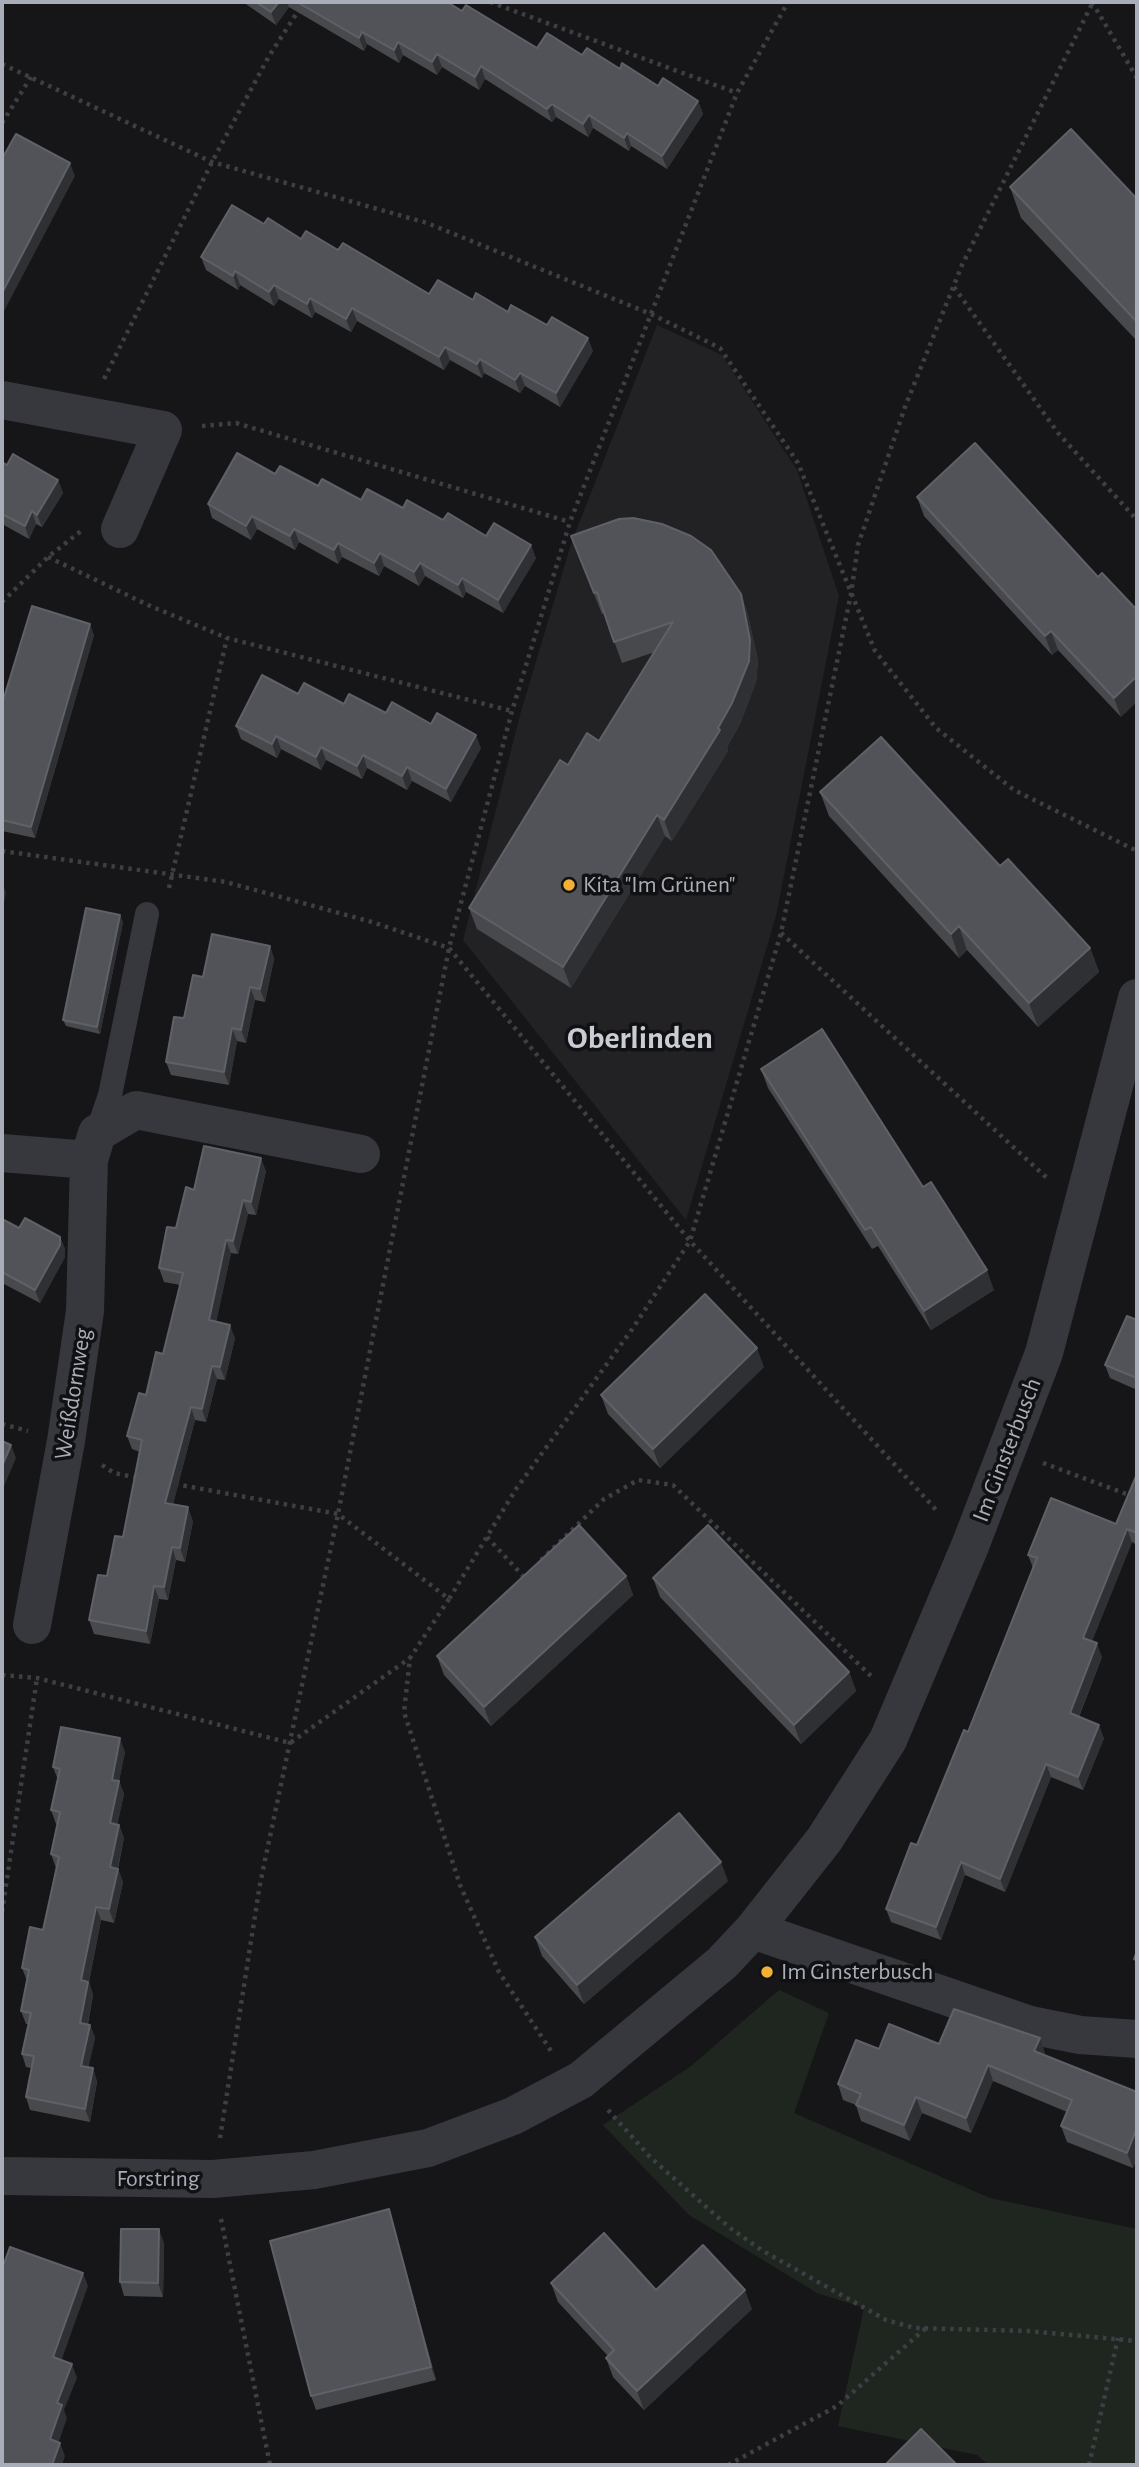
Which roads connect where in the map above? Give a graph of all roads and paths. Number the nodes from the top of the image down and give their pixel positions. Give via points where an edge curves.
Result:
1 (304, 2) edge
2 (489, 2) edge
3 (788, 2) edge
4 (1092, 2) edge
5 (2, 64) edge
6 (31, 77) junction
7 (1137, 78) edge
8 (737, 93) junction
9 (2, 123) edge
10 (212, 162) junction
11 (954, 286) junction
12 (651, 314) junction
13 (2, 400) edge
14 (86, 414) junction
15 (163, 430) junction
16 (1137, 520) edge
17 (570, 522) junction
18 (120, 529) joint
19 (48, 557) junction
20 (851, 594) junction
21 (2, 602) edge
22 (227, 638) junction
23 (512, 710) junction
24 (2, 851) edge
25 (1137, 851) edge
26 (172, 873) junction
27 (146, 914) joint
28 (781, 933) junction
29 (449, 948) junction
30 (1137, 998) edge
31 (93, 1146) junction
32 (2, 1153) edge
33 (361, 1154) dead end
34 (1081, 1209) junction
35 (690, 1241) junction
36 (2, 1424) edge
37 (66, 1441) junction
38 (1007, 1450) junction
39 (141, 1478) edge
40 (167, 1483) edge
41 (1137, 1498) edge
42 (338, 1514) junction
43 (487, 1537) junction
44 (970, 1546) junction
45 (449, 1599) junction
46 (32, 1625) dead end
47 (410, 1658) junction
48 (2, 1675) edge
49 (37, 1678) junction
50 (902, 1706) junction
51 (290, 1743) junction
52 (2, 1912) edge
53 (753, 1930) junction
54 (1137, 2039) edge
55 (581, 2080) junction
56 (314, 2169) joint
57 (2, 2176) edge
58 (213, 2179) junction
59 (926, 2328) junction
60 (1118, 2337) junction
61 (1137, 2341) edge
62 (270, 2465) edge
63 (727, 2465) edge
64 (1088, 2465) edge

1 - 10 path
2 - 8 path
3 - 8 path
4 - 7 path
4 - 11 path
5 - 6 path
6 - 9 path
6 - 10 path
8 - 12 path
10 - 12 path via 427,223
10 - 14 path
11 - 16 path via 1058,433
11 - 20 path via 905,407 858,545
12 - 17 path
12 - 20 path via 720,348 798,463
13 - 14 street
14 - 15 street
15 - 17 path via 236,423
15 - 18 street
17 - 23 path
18 - 19 path via 80,531
19 - 21 path
19 - 22 path
20 - 25 path via 875,651 936,728 1014,790
20 - 28 path
22 - 23 path
22 - 26 path
23 - 29 path
24 - 26 path
26 - 27 path via 163,917
26 - 29 path via 226,882
27 - 31 lane via 110,1095
28 - 34 path
28 - 35 path
29 - 35 path
29 - 42 path
30 - 34 street, Im Ginsterbusch
31 - 32 street
31 - 33 street via 136,1110
31 - 37 street, Weißdornweg via 85,1311
34 - 38 street, Im Ginsterbusch via 1044,1353
35 - 43 path
35 - 44 path
36 - 37 path
37 - 39 path via 114,1473
37 - 46 street, Weißdornweg
38 - 41 path
38 - 44 street, Im Ginsterbusch
40 - 42 path
42 - 45 path
42 - 51 path
43 - 45 path
43 - 50 path via 524,1577 604,1499 638,1480 673,1485
44 - 50 street, Im Ginsterbusch
45 - 47 path
47 - 51 path
47 - 55 path via 404,1712 460,1885 499,1972 553,2055
48 - 49 path
49 - 51 path
49 - 52 path
50 - 53 street, Im Ginsterbusch via 863,1783
51 - 58 path via 260,1884
53 - 54 street via 1030,2025
53 - 55 street, Im Ginsterbusch via 722,1963
55 - 56 street, Im Ginsterbusch via 513,2116 428,2148
55 - 59 path via 651,2158 730,2228 886,2320
56 - 58 street, Forstring
57 - 58 street, Forstring
58 - 62 path
59 - 60 path
59 - 63 path via 837,2406
60 - 61 path
60 - 64 path

